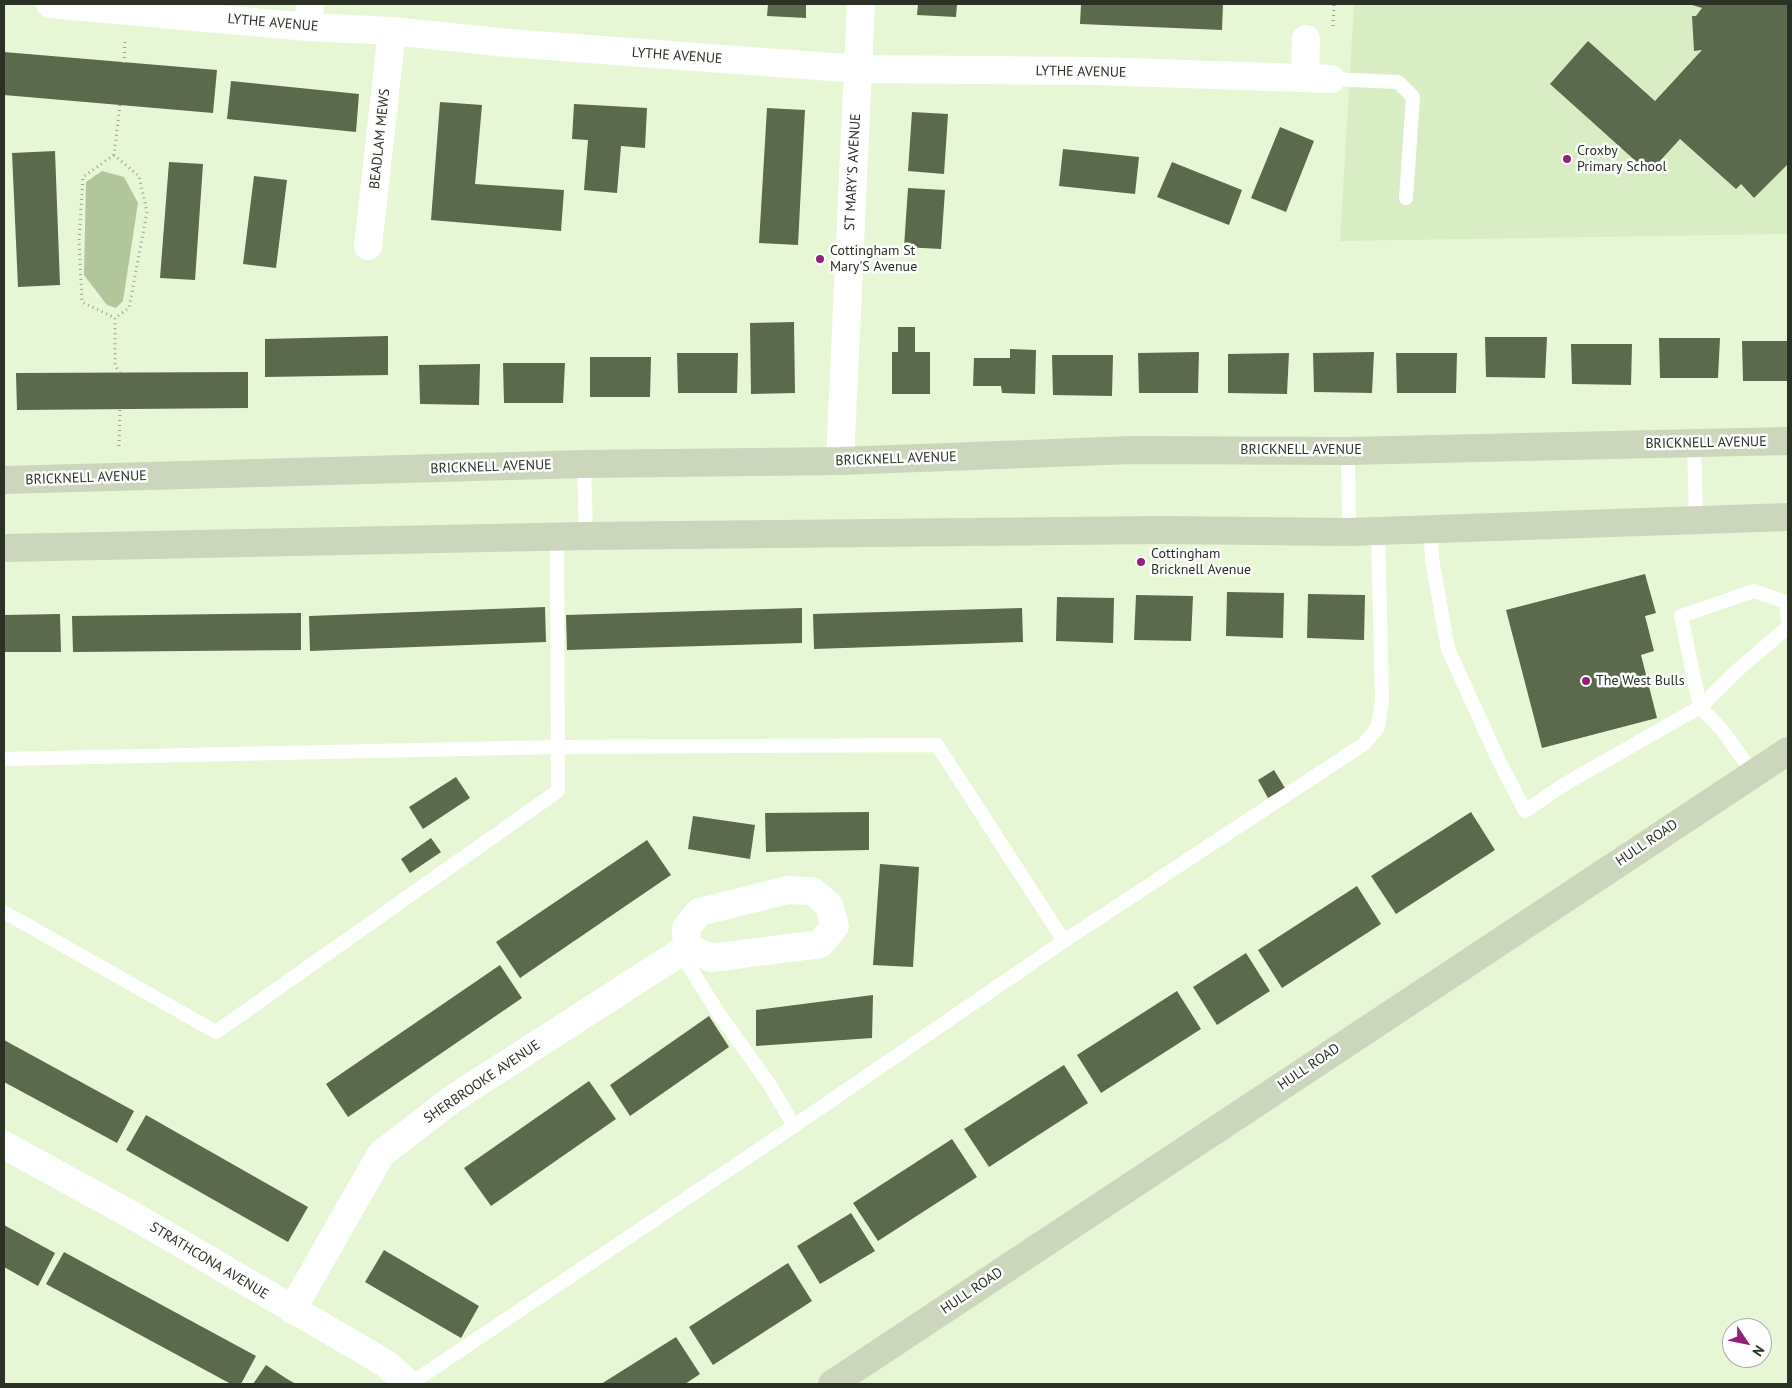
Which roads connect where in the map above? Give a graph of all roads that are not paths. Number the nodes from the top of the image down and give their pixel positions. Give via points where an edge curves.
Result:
1 (50, 4) edge
2 (862, 4) edge
3 (309, 15) edge
4 (392, 32) junction
5 (1306, 39) dead end
6 (858, 69) junction
7 (1318, 79) junction
8 (1406, 198) dead end
9 (368, 246) dead end
10 (1788, 441) edge
11 (1694, 443) junction
12 (1348, 451) junction
13 (840, 461) junction
14 (584, 464) junction
15 (4, 480) edge
16 (1788, 517) edge
17 (1696, 519) junction
18 (1430, 529) junction
19 (1378, 531) junction
20 (1349, 532) junction
21 (556, 536) junction
22 (586, 536) junction
23 (4, 548) edge
24 (1788, 619) edge
25 (1788, 627) edge
26 (1700, 707) junction
27 (557, 747) junction
28 (1788, 751) edge
29 (4, 759) edge
30 (1753, 773) junction
31 (4, 912) edge
32 (1064, 941) junction
33 (684, 950) junction
34 (794, 1126) junction
35 (4, 1145) edge
36 (292, 1310) junction
37 (410, 1384) edge
38 (832, 1384) edge

1 - 3 street, LYTHE AVENUE
2 - 6 street, ST MARY'S AVENUE
3 - 4 street, LYTHE AVENUE
4 - 6 street, LYTHE AVENUE via 508,44
4 - 9 street, BEADLAM MEWS
5 - 7 street
6 - 7 street, LYTHE AVENUE via 1096,71
6 - 13 street, ST MARY'S AVENUE
7 - 8 lane via 1398,82 1414,97
10 - 11 street, BRICKNELL AVENUE
11 - 12 street, BRICKNELL AVENUE
11 - 17 lane
12 - 13 street, BRICKNELL AVENUE via 1132,450
12 - 20 lane
13 - 14 street, BRICKNELL AVENUE
14 - 15 street, BRICKNELL AVENUE
14 - 22 lane
16 - 17 street
17 - 18 street
18 - 19 street
18 - 26 lane via 1432,560 1448,648 1499,762 1525,811 1565,784
19 - 20 street
19 - 32 lane via 1382,699 1378,727 1364,744
20 - 22 street via 1162,530
21 - 22 street
21 - 23 street
21 - 27 lane
24 - 26 lane via 1786,602 1754,591 1681,616
25 - 26 lane
26 - 30 lane via 1723,731
27 - 29 lane
27 - 31 lane via 558,791 216,1032
27 - 32 lane via 937,745
28 - 30 street, HULL ROAD
30 - 38 street, HULL ROAD
32 - 34 lane
33 - 33 street via 686,928 699,912 788,890 812,891 829,905 834,926 820,944 711,958
33 - 34 lane via 721,1017 768,1082
33 - 36 street, SHERBROOKE AVENUE via 454,1098 381,1154
34 - 37 lane
35 - 36 street, STRATHCONA AVENUE via 139,1219
36 - 37 street, STRATHCONA AVENUE via 385,1363

